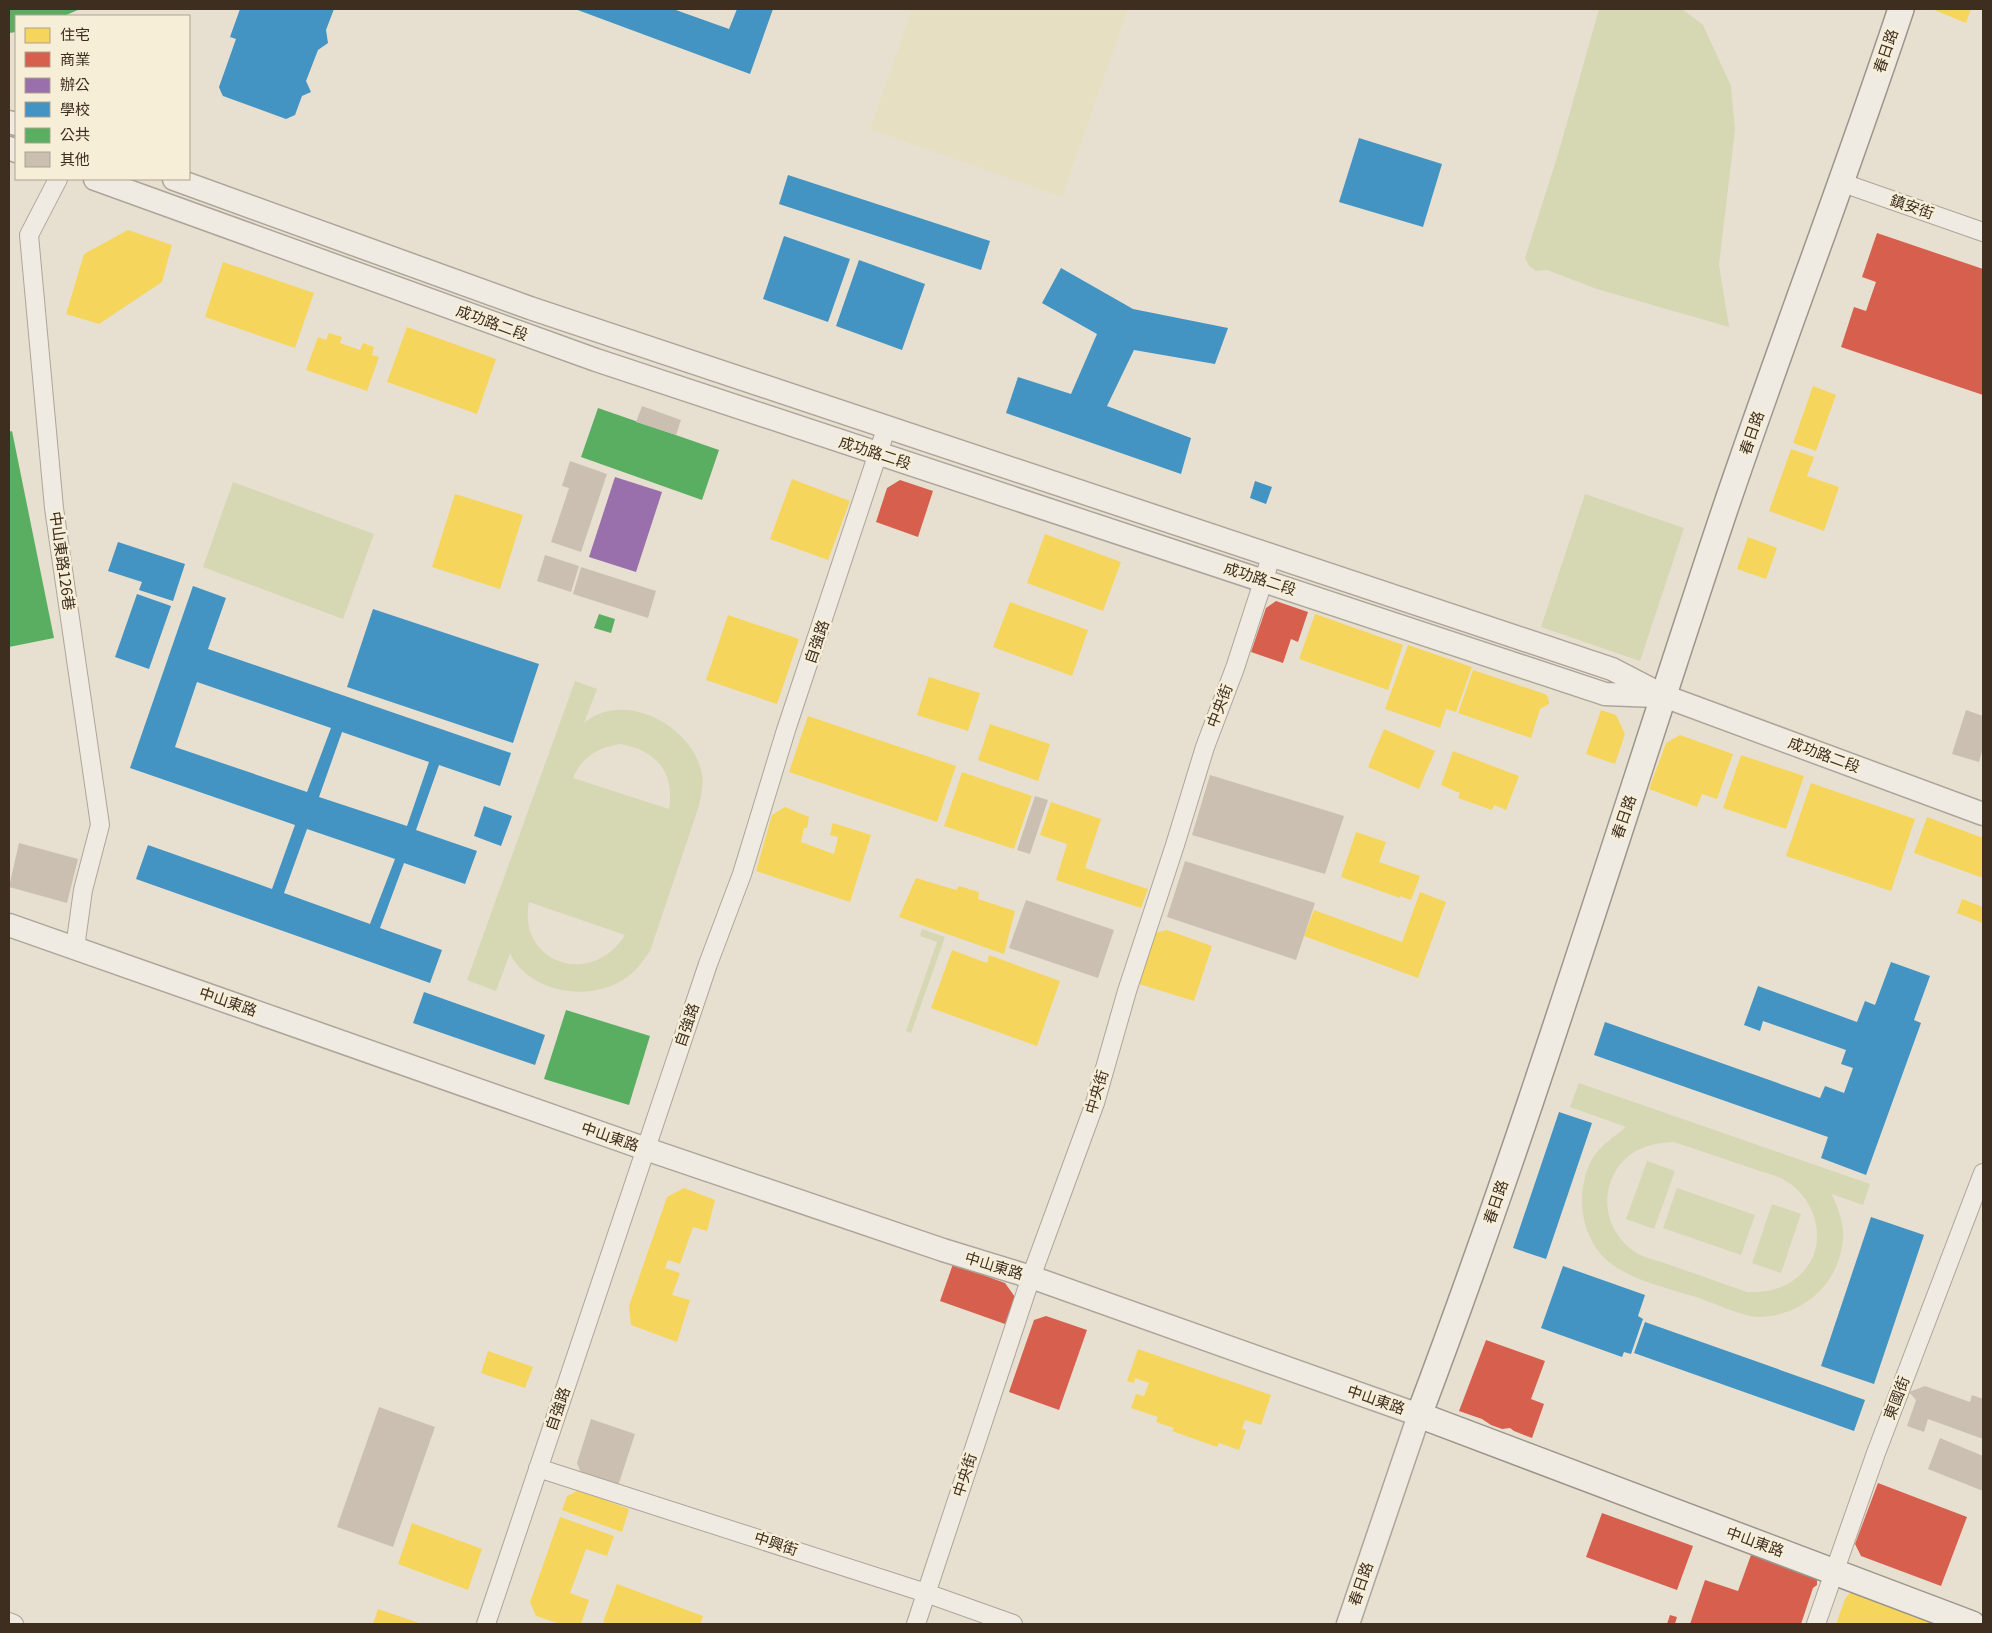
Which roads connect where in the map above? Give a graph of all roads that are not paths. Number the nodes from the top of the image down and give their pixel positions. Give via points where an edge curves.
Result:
1 (1901, 9) edge
2 (57, 180) edge
3 (98, 180) edge
4 (177, 180) edge
5 (1840, 182) junction
6 (1983, 232) edge
7 (638, 344) junction
8 (628, 371) junction
9 (746, 379) junction
10 (737, 408) junction
11 (887, 426) junction
12 (878, 454) junction
13 (1271, 557) junction
14 (1264, 580) junction
15 (1664, 696) junction
16 (1983, 814) edge
17 (9, 925) edge
18 (75, 948) junction
19 (646, 1149) junction
20 (1983, 1172) edge
21 (1031, 1277) junction
22 (1419, 1416) junction
23 (538, 1468) junction
24 (1833, 1571) junction
25 (926, 1593) junction
26 (9, 1622) edge
27 (14, 1624) edge
28 (486, 1624) edge
29 (916, 1624) edge
30 (1012, 1624) edge
31 (1348, 1624) edge
32 (1816, 1624) edge
33 (1972, 1624) edge

1 - 5 main road, 春日路
2 - 18 street, 中山東路126巷 via 29,234 54,508 100,825 83,890
3 - 8 street, 成功路二段
4 - 7 street, 成功路二段
5 - 6 street, 鎮安街
5 - 15 main road, 春日路
7 - 8 street
7 - 9 street, 成功路二段
8 - 10 street, 成功路二段
9 - 10 street
9 - 11 street, 成功路二段
10 - 12 street, 成功路二段
11 - 12 street, 自強路
11 - 13 street, 成功路二段
12 - 14 street, 成功路二段
12 - 19 street, 自強路 via 786,730 742,874
13 - 14 street, 中央街
13 - 15 street, 成功路二段 via 1612,669
14 - 15 street, 成功路二段 via 1605,694
14 - 21 street, 中央街 via 1205,747 1095,1103
15 - 16 street, 成功路二段
15 - 22 main road, 春日路 via 1546,1056
17 - 18 street, 中山東路
18 - 19 street, 中山東路
19 - 21 street, 中山東路
19 - 23 street, 自強路
20 - 24 street, 東國街
21 - 22 street, 中山東路
21 - 25 street, 中央街
22 - 24 main road, 中山東路
22 - 31 street, 春日路
23 - 25 street, 中興街
23 - 28 street, 自強路
24 - 32 street, 東國街
24 - 33 main road, 中山東路
25 - 29 street, 中央街
25 - 30 street, 中興街
26 - 27 street

